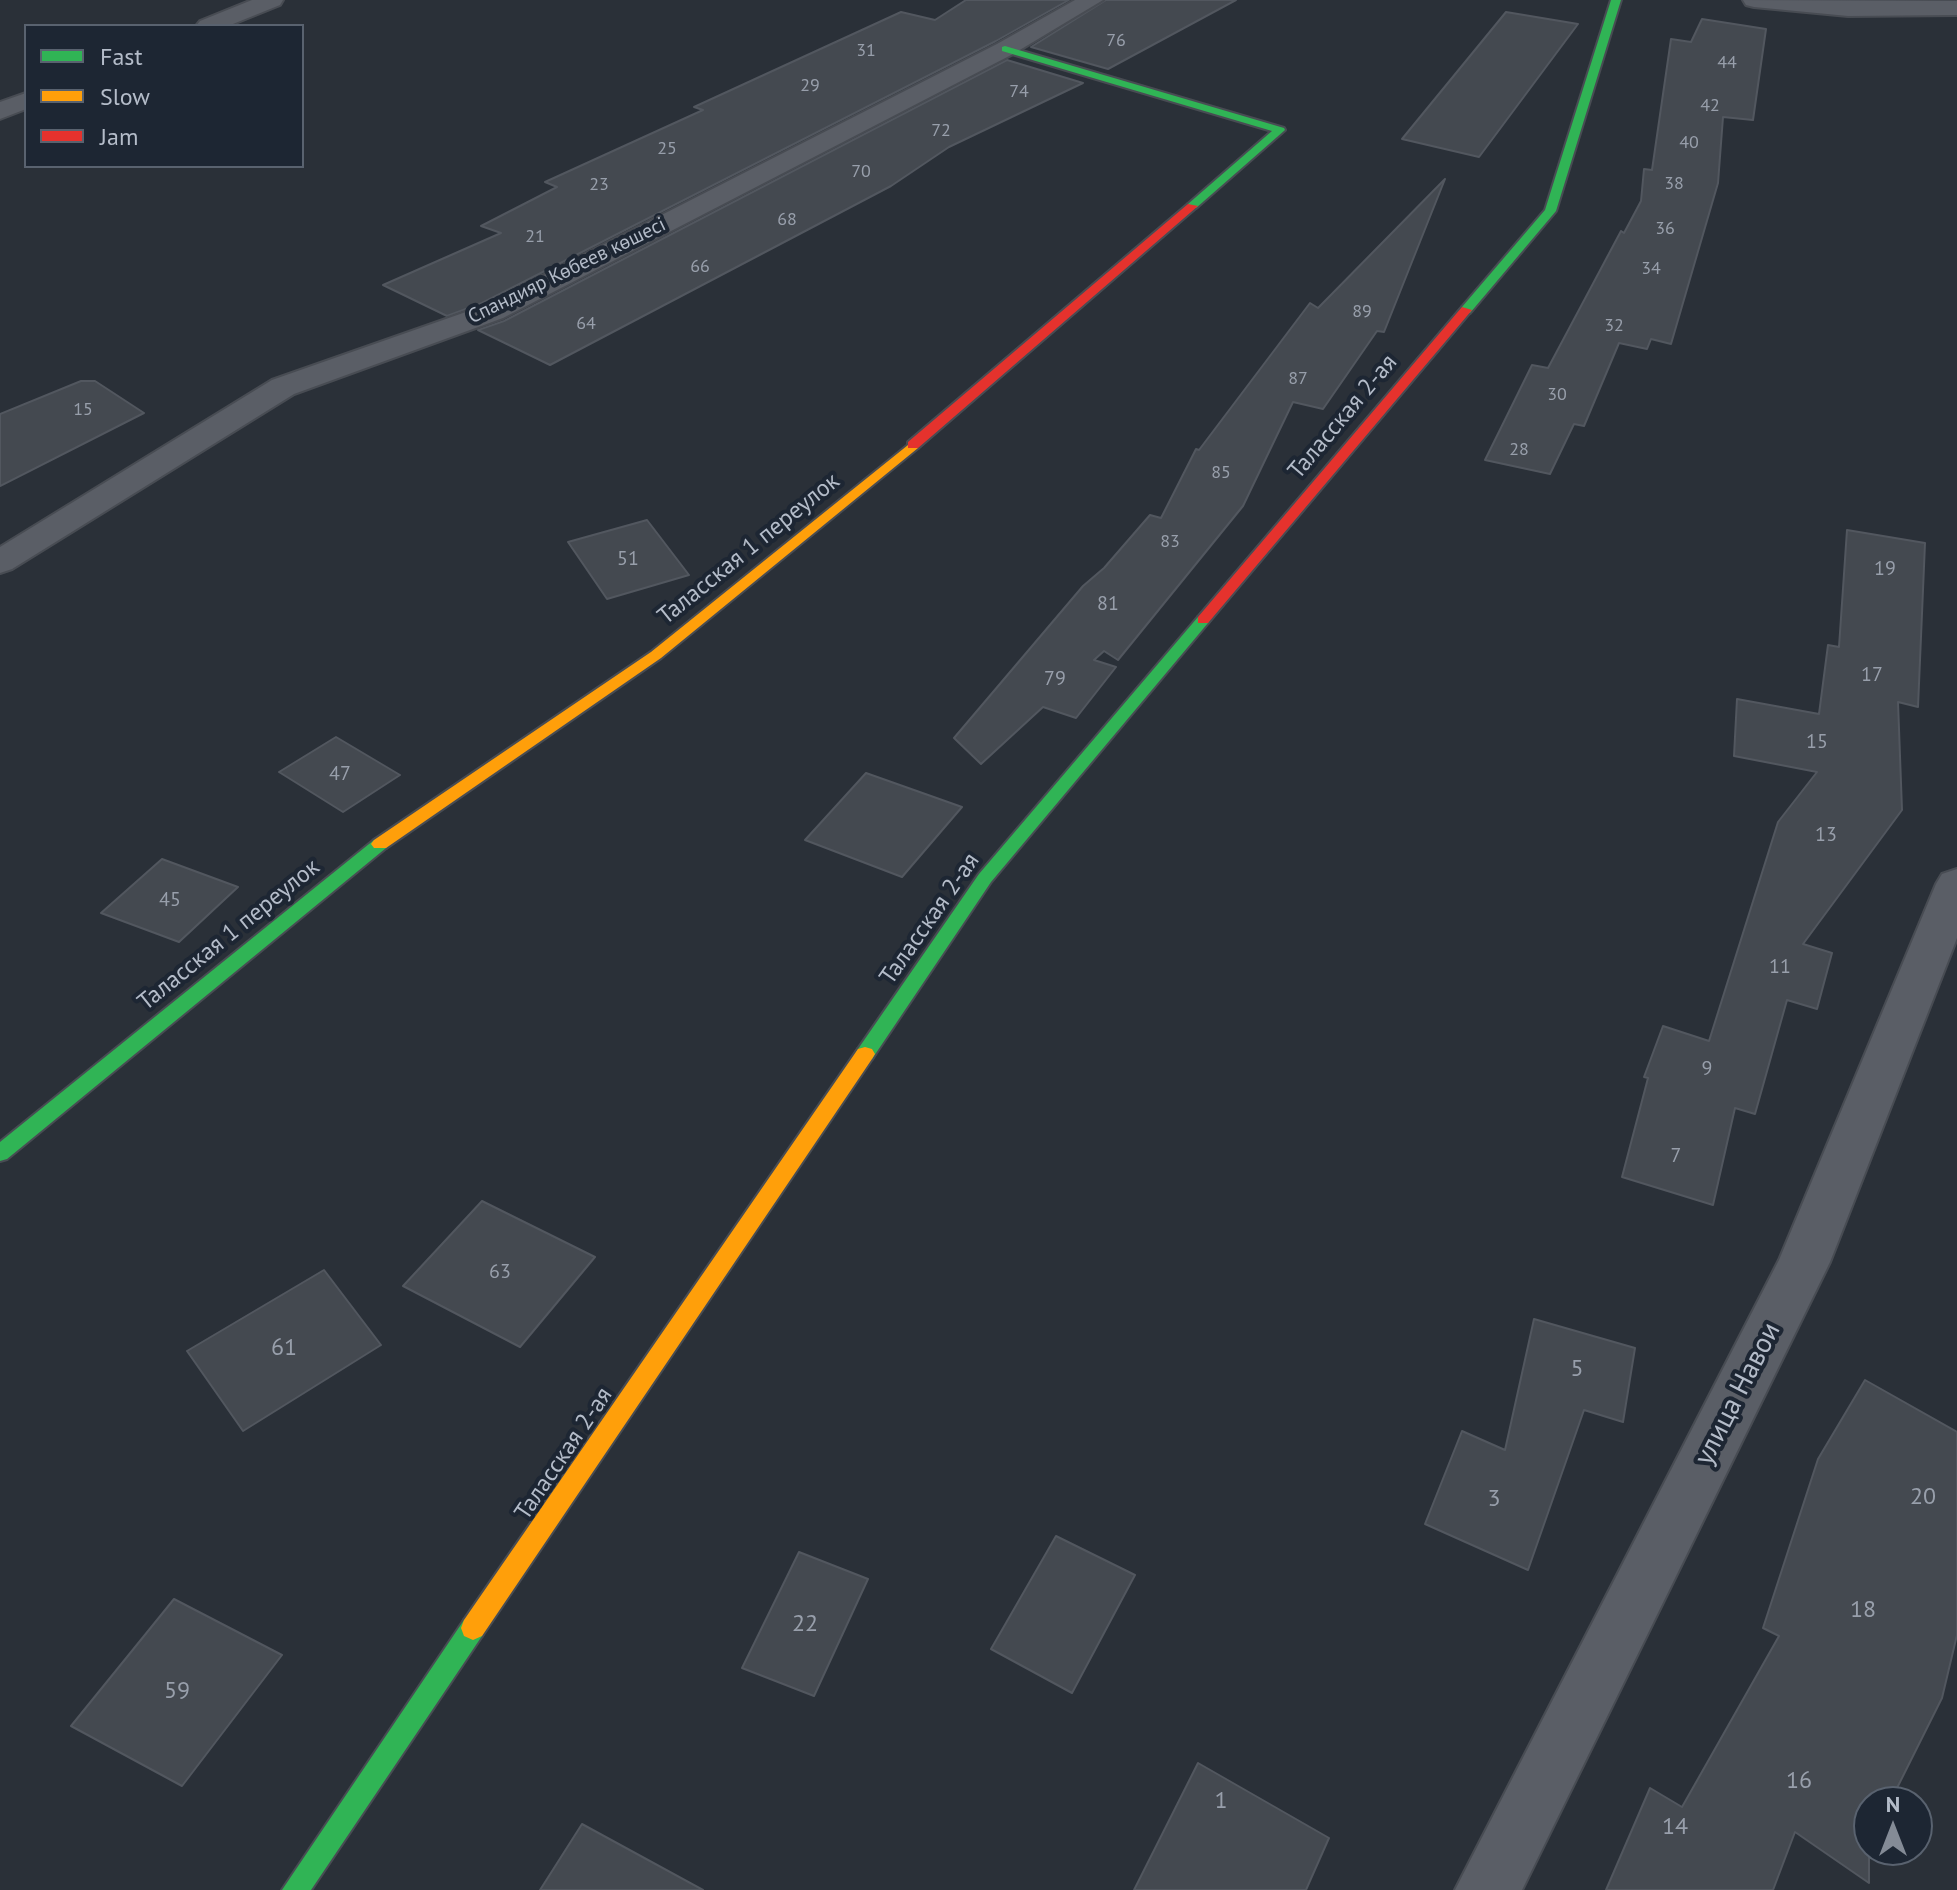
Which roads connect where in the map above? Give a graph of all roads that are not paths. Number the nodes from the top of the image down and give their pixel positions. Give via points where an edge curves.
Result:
1 (272, 0) edge
2 (1092, 0) edge
3 (1616, 0) edge
4 (1754, 0) edge
5 (1957, 8) edge
6 (213, 24) edge
7 (1005, 49) junction
8 (24, 101) edge
9 (0, 111) edge
10 (0, 562) edge
11 (1957, 884) edge
12 (0, 1153) edge
13 (295, 1890) edge
14 (1488, 1890) edge

1 - 6 street
2 - 7 street, Спандияр Көбеев көшесі
3 - 13 street, Таласская 2-ая via 1550,211 985,878
4 - 5 street via 1848,9
7 - 10 street, Спандияр Көбеев көшесі via 493,312 283,387
7 - 12 street, Таласская 1 переулок via 1280,130 1008,367 656,655 372,849
8 - 9 street
11 - 14 street, улица Навои via 1804,1262

